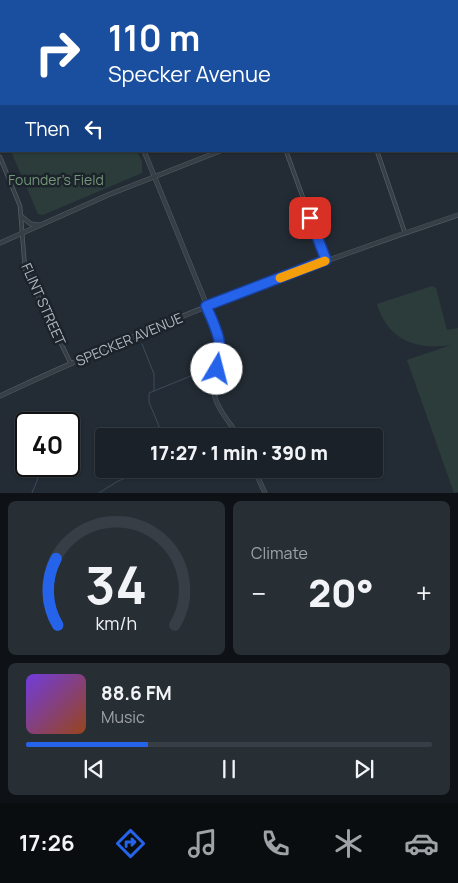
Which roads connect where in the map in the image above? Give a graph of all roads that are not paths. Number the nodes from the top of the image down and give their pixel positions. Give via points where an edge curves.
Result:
1 (144, 152) edge
2 (286, 152) edge
3 (377, 152) edge
4 (206, 154) edge
5 (0, 157) edge
6 (154, 177) junction
7 (458, 215) edge
8 (22, 217) junction
9 (39, 225) junction
10 (22, 232) junction
11 (405, 233) junction
12 (0, 243) edge
13 (326, 260) junction
14 (206, 306) junction
15 (71, 364) junction
16 (0, 396) edge
17 (233, 428) edge
18 (258, 478) edge
19 (265, 493) edge

1 - 6 street
2 - 13 street
3 - 11 street
4 - 6 street
5 - 8 street, FLINT STREET via 17,196
6 - 9 street
6 - 14 street
7 - 11 street, SPECKER AVENUE
8 - 9 street via 31,224
8 - 10 street, FLINT STREET
9 - 10 street
10 - 12 street
10 - 15 street, FLINT STREET via 25,269
11 - 13 street, SPECKER AVENUE
13 - 14 street, SPECKER AVENUE
14 - 15 street, SPECKER AVENUE
14 - 17 street via 221,348 214,394
15 - 16 street, SPECKER AVENUE
18 - 19 street

